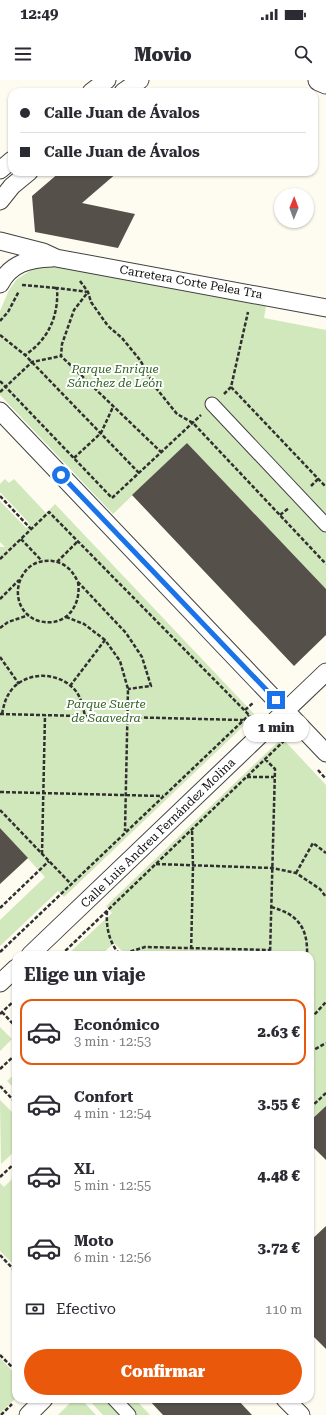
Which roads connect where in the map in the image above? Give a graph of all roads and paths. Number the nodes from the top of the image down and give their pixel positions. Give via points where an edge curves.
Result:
1 (140, 80) edge
2 (319, 80) edge
3 (326, 83) edge
4 (129, 88) edge
5 (8, 163) edge
6 (0, 170) edge
7 (24, 176) edge
8 (0, 201) edge
9 (0, 241) edge
10 (56, 258) junction
11 (79, 279) dead end
12 (28, 282) dead end
13 (0, 284) edge
14 (22, 285) junction
15 (56, 288) junction
16 (88, 292) junction
17 (326, 308) edge
18 (249, 309) dead end
19 (0, 321) edge
20 (0, 335) edge
21 (25, 355) junction
22 (61, 356) junction
23 (32, 362) junction
24 (0, 381) edge
25 (6, 386) junction
26 (231, 386) junction
27 (0, 392) edge
28 (212, 404) junction
29 (113, 407) junction
30 (1, 413) edge
31 (192, 423) junction
32 (101, 433) junction
33 (161, 452) junction
34 (74, 458) junction
35 (139, 473) junction
36 (326, 487) edge
37 (0, 496) edge
38 (326, 524) edge
39 (31, 529) junction
40 (21, 539) junction
41 (78, 541) junction
42 (0, 559) edge
43 (42, 561) junction
44 (57, 562) junction
45 (326, 564) edge
46 (20, 580) junction
47 (78, 582) junction
48 (0, 599) edge
49 (29, 615) junction
50 (66, 617) junction
51 (0, 628) edge
52 (105, 640) junction
53 (0, 657) edge
54 (326, 672) edge
55 (19, 684) junction
56 (70, 686) junction
57 (128, 688) junction
58 (286, 711) junction
59 (1, 714) edge
60 (249, 714) junction
61 (45, 715) junction
62 (85, 716) junction
63 (127, 717) junction
64 (243, 720) junction
65 (265, 731) junction
66 (287, 738) dead end
67 (279, 745) junction
68 (326, 753) edge
69 (265, 759) junction
70 (246, 777) junction
71 (274, 777) junction
72 (0, 792) edge
73 (43, 793) junction
74 (126, 795) junction
75 (163, 796) junction
76 (0, 810) edge
77 (192, 829) junction
78 (125, 832) junction
79 (326, 852) edge
80 (42, 854) junction
81 (49, 861) junction
82 (155, 864) junction
83 (193, 866) junction
84 (272, 868) junction
85 (296, 873) junction
86 (71, 884) junction
87 (326, 897) edge
88 (271, 907) junction
89 (0, 908) edge
90 (107, 910) junction
91 (191, 948) junction
92 (1, 950) edge
93 (270, 950) joint
94 (34, 951) edge
95 (65, 951) edge
96 (116, 951) edge
97 (132, 951) edge
98 (307, 951) edge
99 (12, 972) edge
100 (0, 983) edge
101 (326, 1002) edge
102 (12, 1003) edge
103 (1, 1013) edge
104 (314, 1015) edge
105 (12, 1023) edge
106 (326, 1043) edge
107 (314, 1050) edge
108 (12, 1058) edge
109 (0, 1069) edge
110 (0, 1086) edge
111 (326, 1093) edge
112 (12, 1099) edge
113 (314, 1104) edge
114 (12, 1166) edge
115 (0, 1177) edge
116 (0, 1255) edge
117 (12, 1268) edge
118 (0, 1354) edge
119 (12, 1367) edge
120 (13, 1403) edge
121 (40, 1403) edge
122 (118, 1403) edge
123 (289, 1403) edge
124 (1, 1415) edge
125 (28, 1415) edge
126 (129, 1415) edge
127 (301, 1415) edge

1 - 4 street
2 - 3 street
5 - 6 street
7 - 8 street
9 - 10 street, Carretera Corte Pelea Tra
10 - 13 street, Carretera Corte Pelea Tra via 37,259 18,265 10,269
10 - 17 street, Carretera Corte Pelea Tra
11 - 16 path
12 - 14 path
14 - 15 path
14 - 19 path via 8,312
15 - 16 path
15 - 21 path via 58,302 50,327 37,347
16 - 22 path via 74,310 62,344
16 - 31 path via 91,302 108,326 140,360 156,388 177,414
18 - 26 path
20 - 21 path
21 - 23 path
22 - 23 path
22 - 29 path
23 - 25 path
23 - 32 path
24 - 25 path
25 - 27 path
25 - 34 path
26 - 28 path
26 - 36 path
28 - 31 path
28 - 38 street
29 - 32 path
29 - 33 path
30 - 58 street
31 - 33 path
31 - 45 path
32 - 34 path
32 - 35 path
33 - 35 path
34 - 35 path via 112,498
37 - 39 path
39 - 40 path
39 - 41 path via 49,512
40 - 42 path
40 - 43 path
41 - 44 path
41 - 60 path
43 - 44 path
43 - 46 path via 25,571
44 - 47 path via 66,566
46 - 48 path
46 - 49 path via 18,599
47 - 50 path via 78,601
47 - 57 path via 126,633 142,658 151,686
49 - 50 path via 47,622
49 - 51 path via 8,622
50 - 52 path via 84,624
52 - 56 path
52 - 57 path via 120,661
53 - 55 path
54 - 58 street, Calle Luis Andreu Fernández Molina
55 - 56 path via 38,676 52,676
55 - 59 path via 6,699
56 - 62 path via 82,702
57 - 63 path
58 - 65 street, Calle Luis Andreu Fernández Molina
58 - 68 street
59 - 61 path
60 - 64 path
60 - 65 path
61 - 62 path
61 - 73 path
62 - 63 path
63 - 64 path
63 - 74 path
64 - 75 path
65 - 67 path
65 - 94 street, Calle Luis Andreu Fernández Molina
66 - 67 path
67 - 69 path
69 - 70 path
69 - 71 path via 275,769
70 - 71 path
70 - 77 path
71 - 84 path
72 - 73 path
73 - 74 path
73 - 80 path
74 - 75 path
74 - 78 path
75 - 78 path
76 - 80 path
77 - 82 path
77 - 83 path
78 - 86 path
79 - 85 path via 313,843
80 - 81 path
81 - 86 path
81 - 89 path
82 - 83 path
82 - 90 path
83 - 84 path
83 - 91 path
84 - 85 path
84 - 88 path
85 - 87 path via 320,889
86 - 92 path
88 - 93 path
88 - 98 path via 295,918 303,930
90 - 95 path
90 - 96 path via 108,932 112,946
91 - 93 path
91 - 97 path via 145,947
99 - 100 street
101 - 104 path
102 - 103 path
103 - 105 path
106 - 107 path
108 - 109 path
110 - 112 path
111 - 113 path
114 - 115 path
116 - 117 path
118 - 119 path
120 - 124 path
121 - 125 street
122 - 126 street
123 - 127 street

